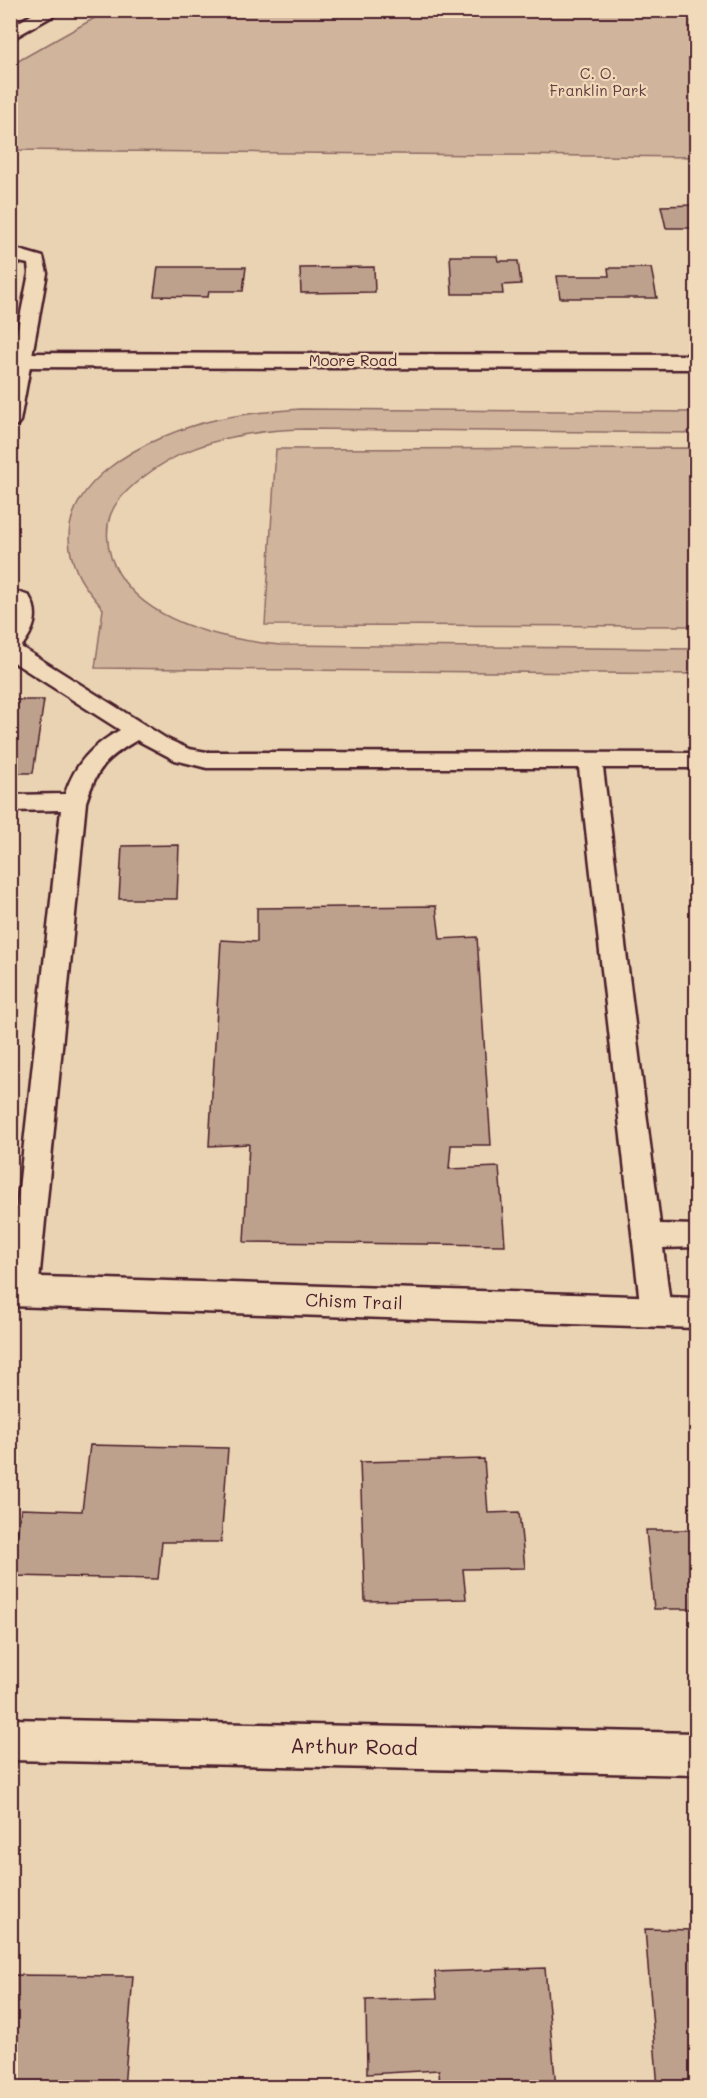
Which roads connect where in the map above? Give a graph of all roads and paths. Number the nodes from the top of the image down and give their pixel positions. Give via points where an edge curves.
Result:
1 (54, 10) edge
2 (10, 34) edge
3 (10, 255) edge
4 (10, 299) edge
5 (34, 299) junction
6 (16, 360) edge
7 (696, 362) edge
8 (10, 422) edge
9 (10, 595) edge
10 (10, 648) edge
11 (138, 730) junction
12 (590, 759) junction
13 (696, 760) edge
14 (74, 802) junction
15 (10, 803) edge
16 (646, 1236) junction
17 (696, 1236) edge
18 (17, 1292) edge
19 (656, 1312) junction
20 (696, 1313) edge
21 (10, 1739) edge
22 (696, 1754) edge

1 - 2 street
3 - 5 lane via 37,261
4 - 5 lane
5 - 6 lane
6 - 7 street, Moore Road
6 - 8 lane
9 - 10 lane via 21,601 26,616 22,632
10 - 11 lane
11 - 12 lane via 183,755 231,762
11 - 14 lane via 93,758 81,778
12 - 13 lane
12 - 16 lane
14 - 15 lane
14 - 18 lane
16 - 17 lane
16 - 19 lane
18 - 19 street, Chism Trail
19 - 20 street, Chism Trail
21 - 22 street, Arthur Road

